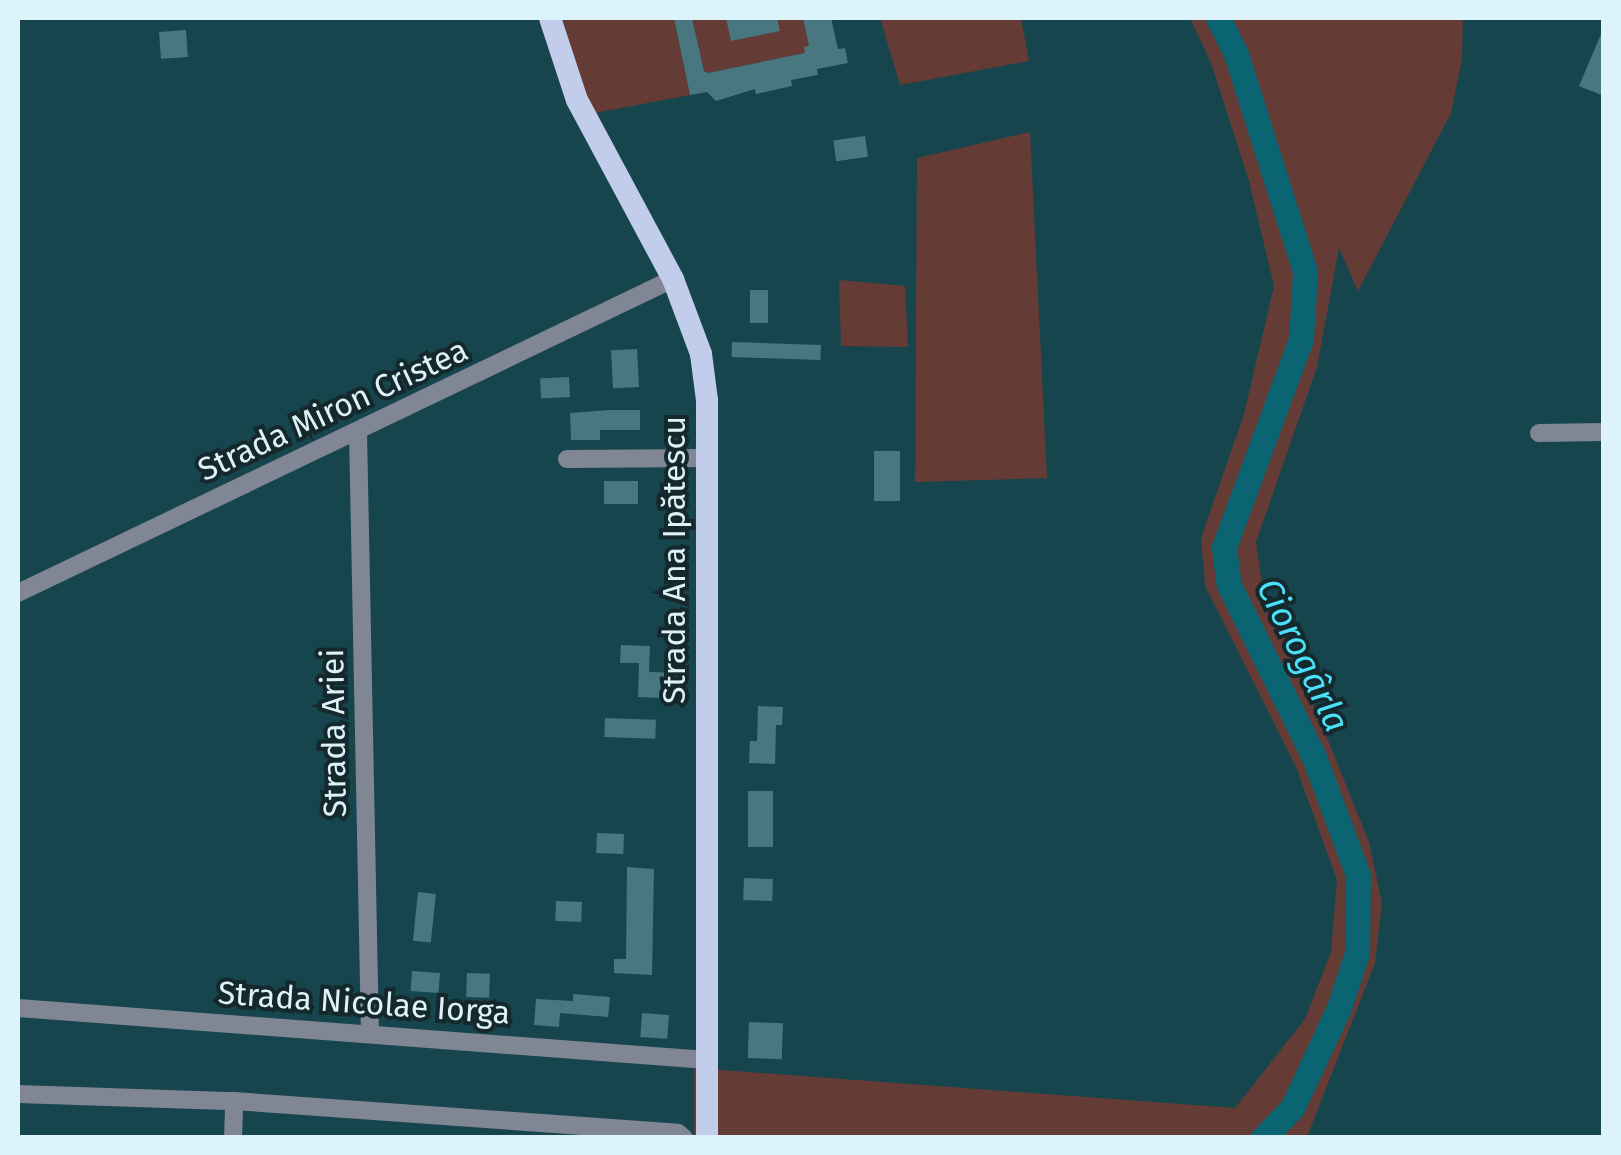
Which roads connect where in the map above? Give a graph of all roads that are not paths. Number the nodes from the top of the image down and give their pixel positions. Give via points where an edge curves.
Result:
1 (550, 18) edge
2 (673, 279) junction
3 (358, 432) junction
4 (1604, 432) edge
5 (1539, 433) dead end
6 (707, 458) junction
7 (567, 459) dead end
8 (18, 593) edge
9 (18, 1008) edge
10 (370, 1034) junction
11 (707, 1060) junction
12 (18, 1094) edge
13 (234, 1102) junction
14 (529, 1131) edge
15 (707, 1137) edge
16 (233, 1138) edge
17 (684, 1138) edge

1 - 2 main road, Strada Ana Ipătescu via 577,100
2 - 3 street, Strada Miron Cristea
2 - 6 main road, Strada Ana Ipătescu via 701,354
3 - 8 street, Strada Miron Cristea
3 - 10 street, Strada Ariei
4 - 5 street
6 - 7 street
6 - 11 main road, Strada Ana Ipătescu
9 - 10 street, Strada Nicolae Iorga
10 - 11 street, Strada Nicolae Iorga
11 - 15 main road, Strada Ana Ipătescu
12 - 13 street
13 - 14 street
13 - 16 street
14 - 17 street

